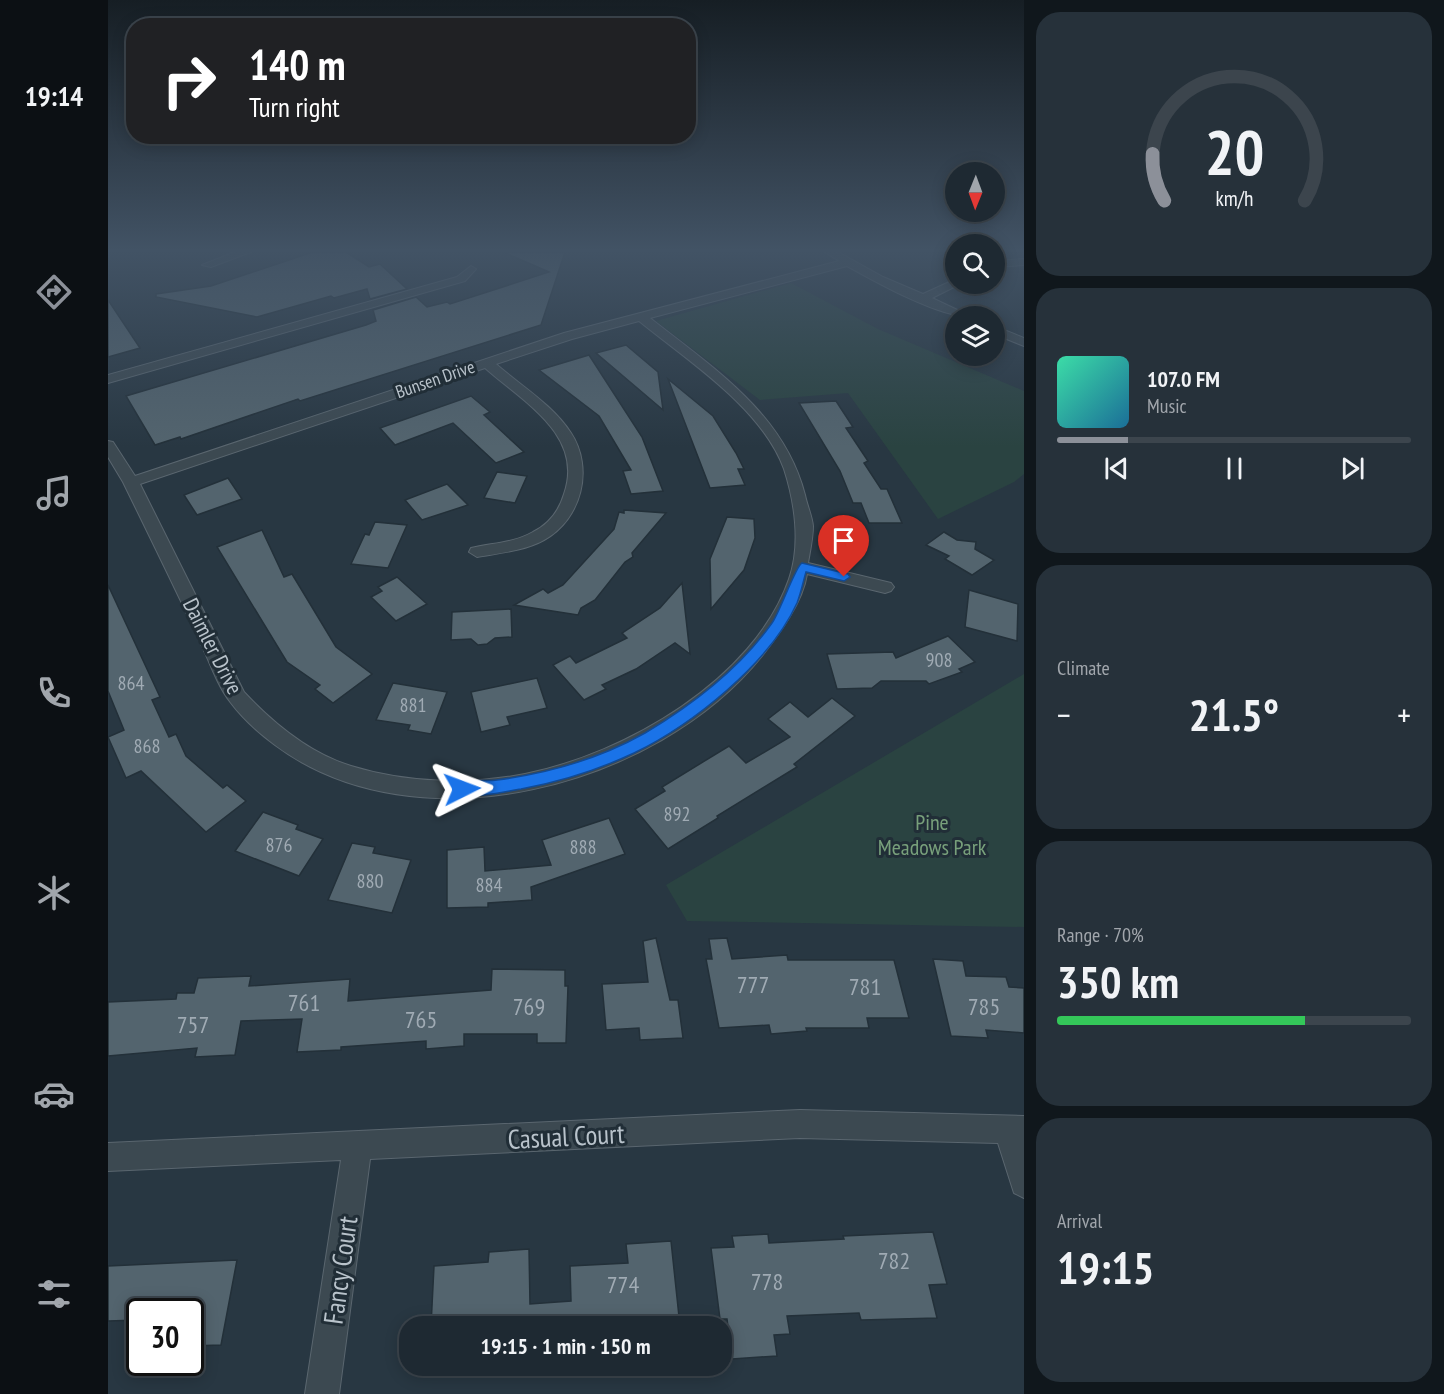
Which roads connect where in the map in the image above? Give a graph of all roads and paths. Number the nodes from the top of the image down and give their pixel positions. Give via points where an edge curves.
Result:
1 (327, 317) edge
2 (642, 317) joint
3 (1005, 334) edge
4 (1024, 342) edge
5 (486, 362) junction
6 (108, 379) edge
7 (108, 445) edge
8 (131, 482) junction
9 (477, 552) dead end
10 (802, 567) junction
11 (885, 587) dead end
12 (1016, 1129) edge
13 (357, 1146) junction
14 (108, 1157) edge
15 (1024, 1183) edge
16 (322, 1394) edge

1 - 6 street
2 - 5 street, Bunsen Drive
2 - 10 street, Daimler Drive via 749,404 777,442 800,495 804,517
3 - 4 street
5 - 8 street, Bunsen Drive
5 - 9 street via 560,427 573,451 577,470 568,504 542,535 520,544
7 - 8 street, Daimler Drive
8 - 10 street, Daimler Drive via 237,697 256,719 296,750 323,764 369,780 402,786 446,789 542,779 588,766 629,748 666,727 749,660 791,602
10 - 11 street
12 - 13 street, Casual Court via 800,1124
12 - 15 street
13 - 14 street, Casual Court
13 - 16 street, Fancy Court

